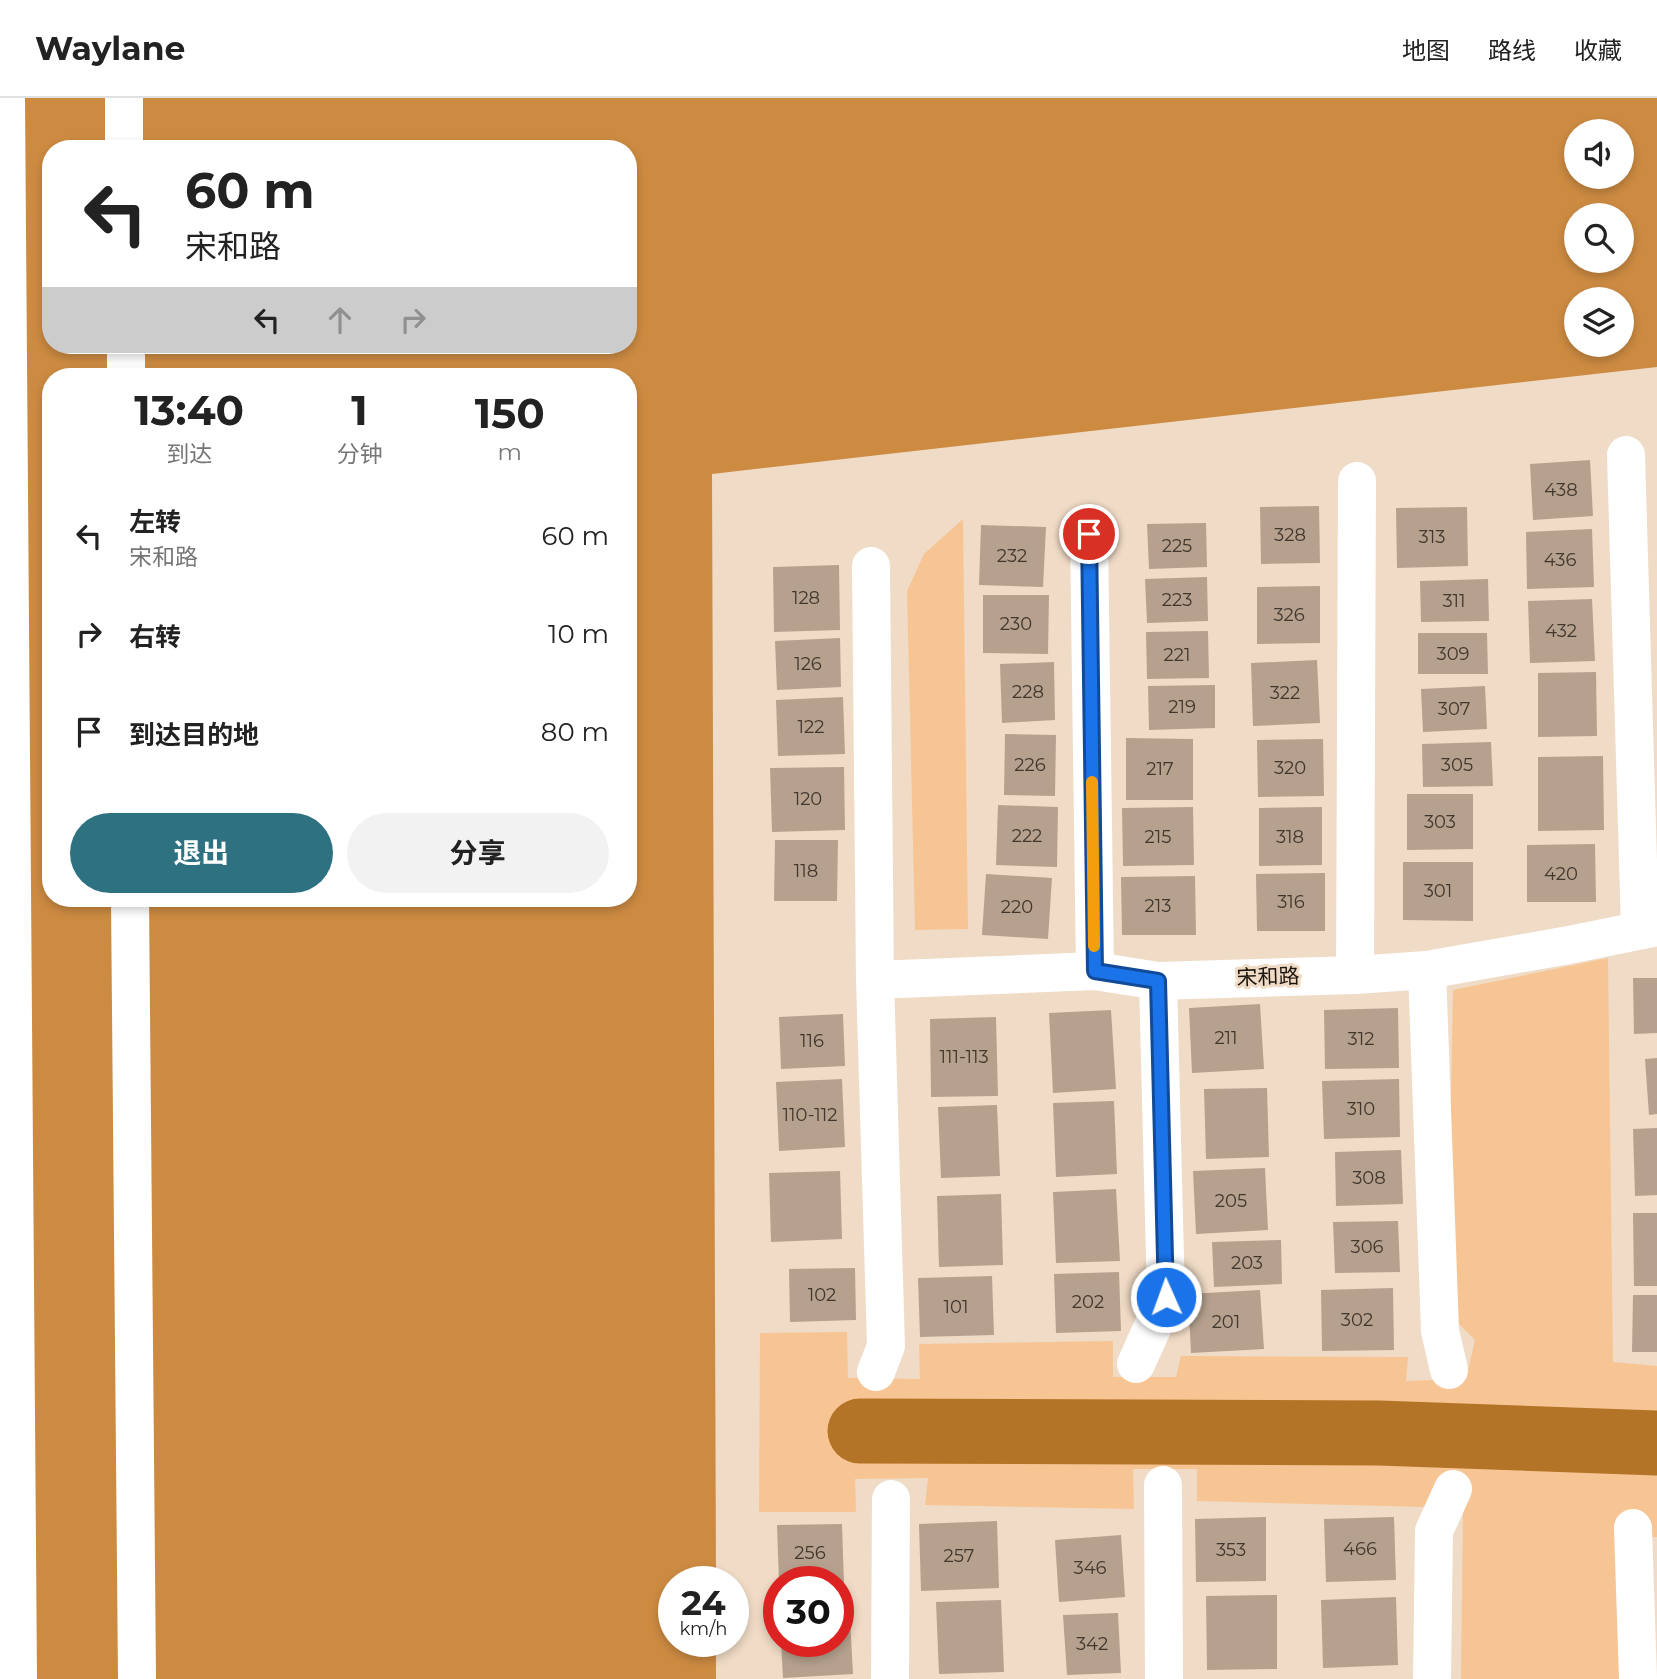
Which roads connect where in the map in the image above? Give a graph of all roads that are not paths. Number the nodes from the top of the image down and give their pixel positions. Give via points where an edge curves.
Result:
1 (6, 98) edge
2 (124, 98) edge
3 (124, 140) edge
4 (1626, 456) dead end
5 (1357, 481) dead end
6 (1089, 534) dead end
7 (872, 566) dead end
8 (131, 907) edge
9 (1648, 928) edge
10 (1427, 970) junction
11 (1095, 971) junction
12 (1355, 975) junction
13 (875, 980) junction
14 (1158, 981) junction
15 (1136, 1364) dead end
16 (1449, 1370) dead end
17 (876, 1372) dead end
18 (1163, 1485) dead end
19 (1453, 1489) dead end
20 (891, 1499) dead end
21 (1633, 1528) dead end
22 (18, 1679) edge
23 (137, 1679) edge
24 (890, 1679) edge
25 (1164, 1679) edge
26 (1432, 1679) edge
27 (1639, 1679) edge

1 - 22 main road
2 - 3 main road
4 - 9 main road
5 - 12 main road
6 - 11 main road
7 - 13 main road
8 - 23 main road
9 - 10 main road, 宋和路
10 - 12 main road, 宋和路
10 - 16 main road via 1440,1331
11 - 13 main road, 宋和路
11 - 14 main road, 宋和路
12 - 14 main road, 宋和路
13 - 17 main road via 886,1346
14 - 15 main road via 1166,1297
18 - 25 main road
19 - 26 main road via 1434,1531
20 - 24 main road
21 - 27 main road

